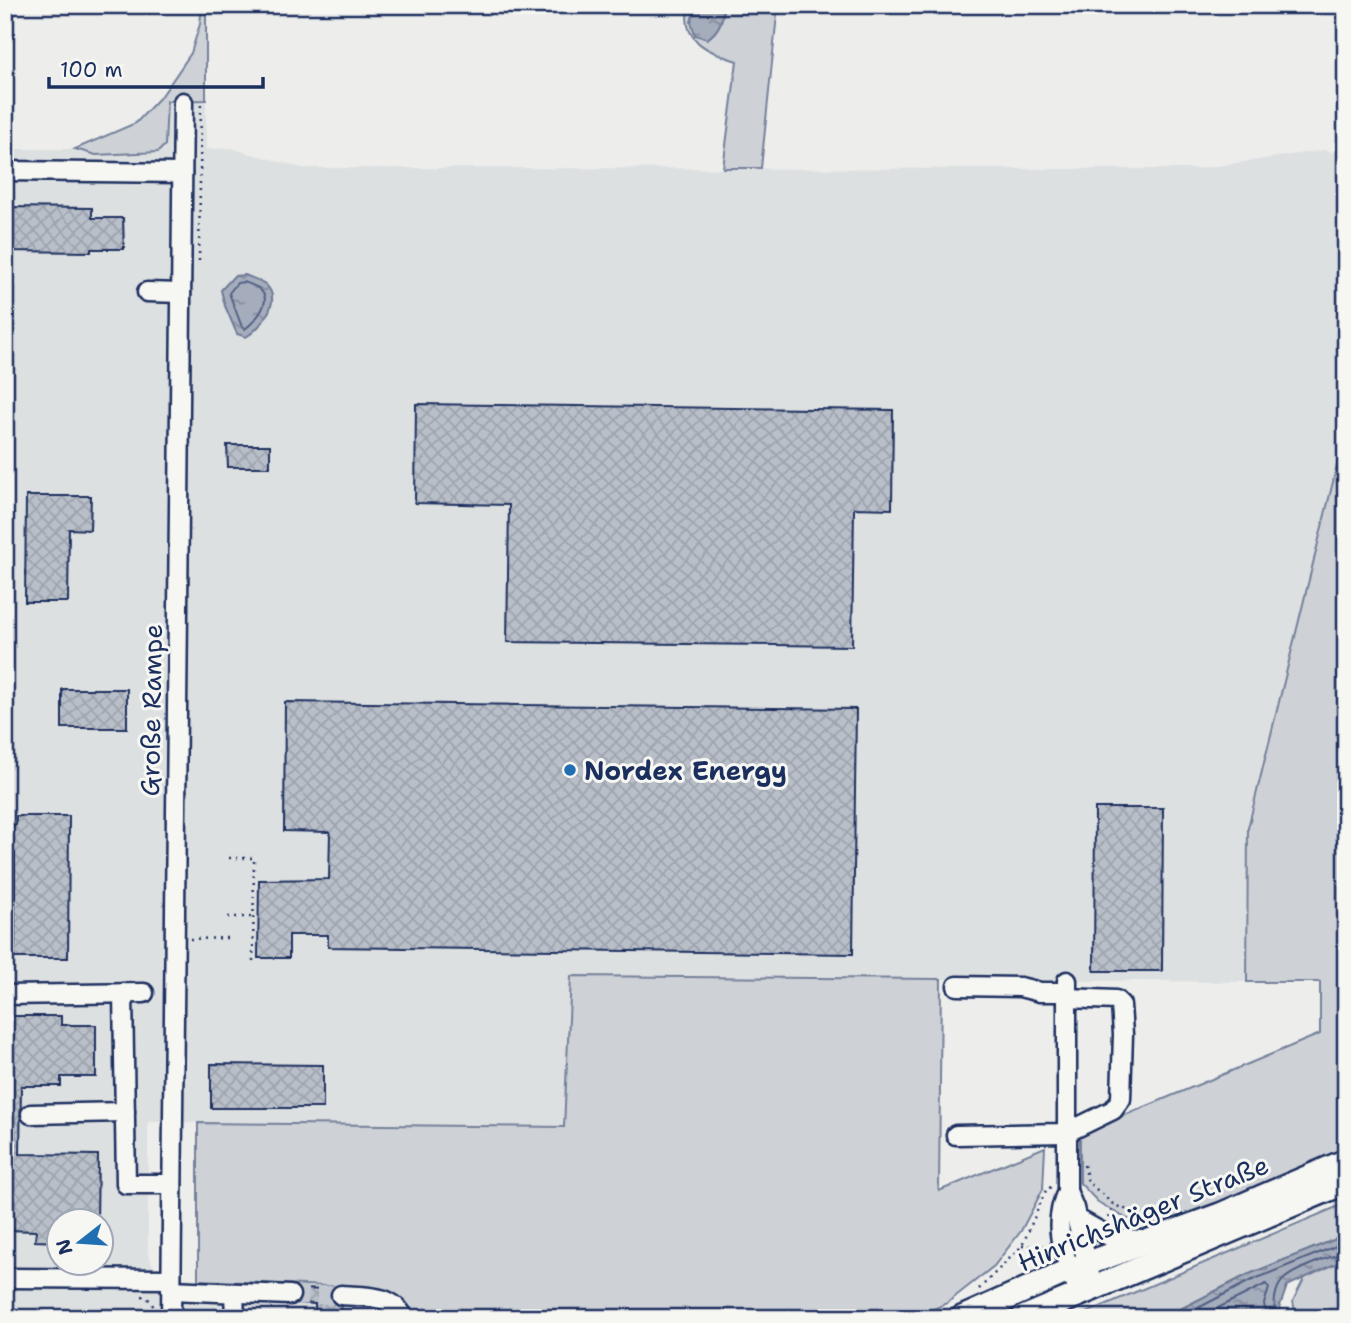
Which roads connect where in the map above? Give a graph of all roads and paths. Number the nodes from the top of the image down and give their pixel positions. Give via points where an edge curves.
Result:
1 (183, 102) dead end
2 (5, 171) edge
3 (182, 173) junction
4 (147, 292) dead end
5 (181, 293) junction
6 (229, 858) dead end
7 (228, 917) dead end
8 (253, 917) junction
9 (228, 938) dead end
10 (190, 939) dead end
11 (253, 965) dead end
12 (957, 986) dead end
13 (1067, 990) junction
14 (123, 993) junction
15 (144, 993) dead end
16 (5, 995) edge
17 (125, 1112) junction
18 (31, 1114) dead end
19 (1066, 1133) junction
20 (956, 1135) dead end
21 (1066, 1155) junction
22 (1346, 1161) edge
23 (1346, 1182) edge
24 (172, 1184) junction
25 (1066, 1187) junction
26 (1172, 1215) dead end
27 (1076, 1218) junction
28 (1148, 1240) junction
29 (1022, 1246) junction
30 (1061, 1246) junction
31 (1079, 1266) junction
32 (5, 1278) edge
33 (171, 1285) junction
34 (1087, 1291) junction
35 (234, 1293) junction
36 (290, 1295) tunnel mouth
37 (341, 1295) tunnel mouth
38 (147, 1297) dead end
39 (961, 1307) edge
40 (163, 1313) edge
41 (234, 1318) edge
42 (404, 1318) edge
43 (930, 1318) edge
44 (1023, 1318) edge

1 - 3 street, Große Rampe
2 - 3 street
3 - 5 street, Große Rampe
4 - 5 street
5 - 24 street, Große Rampe
6 - 8 path via 254,858
7 - 8 path
8 - 11 path
9 - 10 path
12 - 13 street
13 - 19 street
13 - 19 street via 1116,1000 1123,1013 1123,1034 1121,1099 1113,1110
14 - 15 street
14 - 16 street
14 - 17 street
17 - 18 street
17 - 24 street via 126,1184
19 - 20 street
19 - 21 street
21 - 25 street
21 - 26 path via 1083,1163 1088,1182 1114,1205 1147,1217
22 - 28 main road, Hinrichshäger Straße
23 - 34 main road, Hinrichshäger Straße
24 - 33 street, Große Rampe
25 - 27 street
25 - 29 path via 1047,1188
25 - 30 street via 1060,1207
27 - 28 street via 1112,1238
27 - 31 street
28 - 31 main road, Hinrichshäger Straße
29 - 30 path
29 - 39 path
30 - 31 street
31 - 34 street
31 - 39 main road, Hinrichshäger Straße
32 - 33 street
33 - 35 street
33 - 40 street, Große Rampe
34 - 44 main road, Hinrichshäger Straße
35 - 36 street
35 - 41 street
37 - 42 street via 382,1298
38 - 40 path
39 - 43 path

